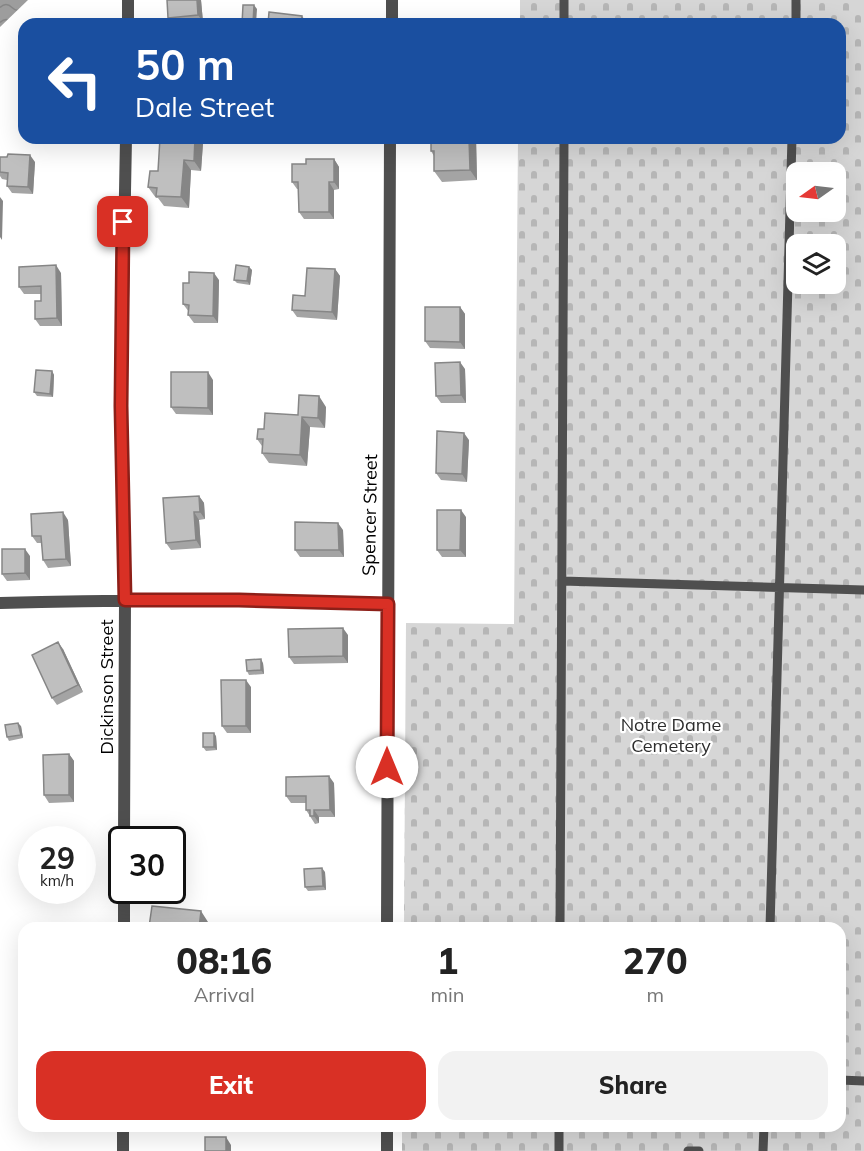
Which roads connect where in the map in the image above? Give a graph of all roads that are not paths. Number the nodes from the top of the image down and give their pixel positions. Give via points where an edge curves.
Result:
1 (128, 0) edge
2 (392, 0) edge
3 (564, 0) edge
4 (796, 0) edge
5 (128, 18) edge
6 (392, 18) edge
7 (564, 18) edge
8 (796, 18) edge
9 (126, 144) edge
10 (390, 144) edge
11 (564, 144) edge
12 (792, 144) edge
13 (562, 581) junction
14 (780, 587) junction
15 (864, 590) edge
16 (125, 600) junction
17 (0, 603) edge
18 (388, 604) junction
19 (124, 826) edge
20 (124, 904) edge
21 (124, 922) edge
22 (387, 922) edge
23 (560, 922) edge
24 (770, 922) edge
25 (846, 1080) edge
26 (864, 1081) edge
27 (123, 1132) edge
28 (387, 1132) edge
29 (559, 1132) edge
30 (764, 1132) edge
31 (123, 1151) edge
32 (387, 1151) edge
33 (559, 1151) edge
34 (688, 1151) edge
35 (699, 1151) edge
36 (763, 1151) edge

1 - 5 street
2 - 6 street
3 - 7 lane
4 - 8 lane
9 - 16 street, Dickinson Street via 121,406
10 - 18 street, Spencer Street
11 - 13 lane
12 - 14 lane
13 - 14 lane
13 - 23 lane
14 - 15 lane
14 - 24 lane
16 - 17 street
16 - 18 street
16 - 19 street, Dickinson Street
18 - 22 street, Spencer Street
20 - 21 street
25 - 26 lane
27 - 31 street
28 - 32 street
29 - 33 lane
30 - 36 lane
34 - 35 lane

